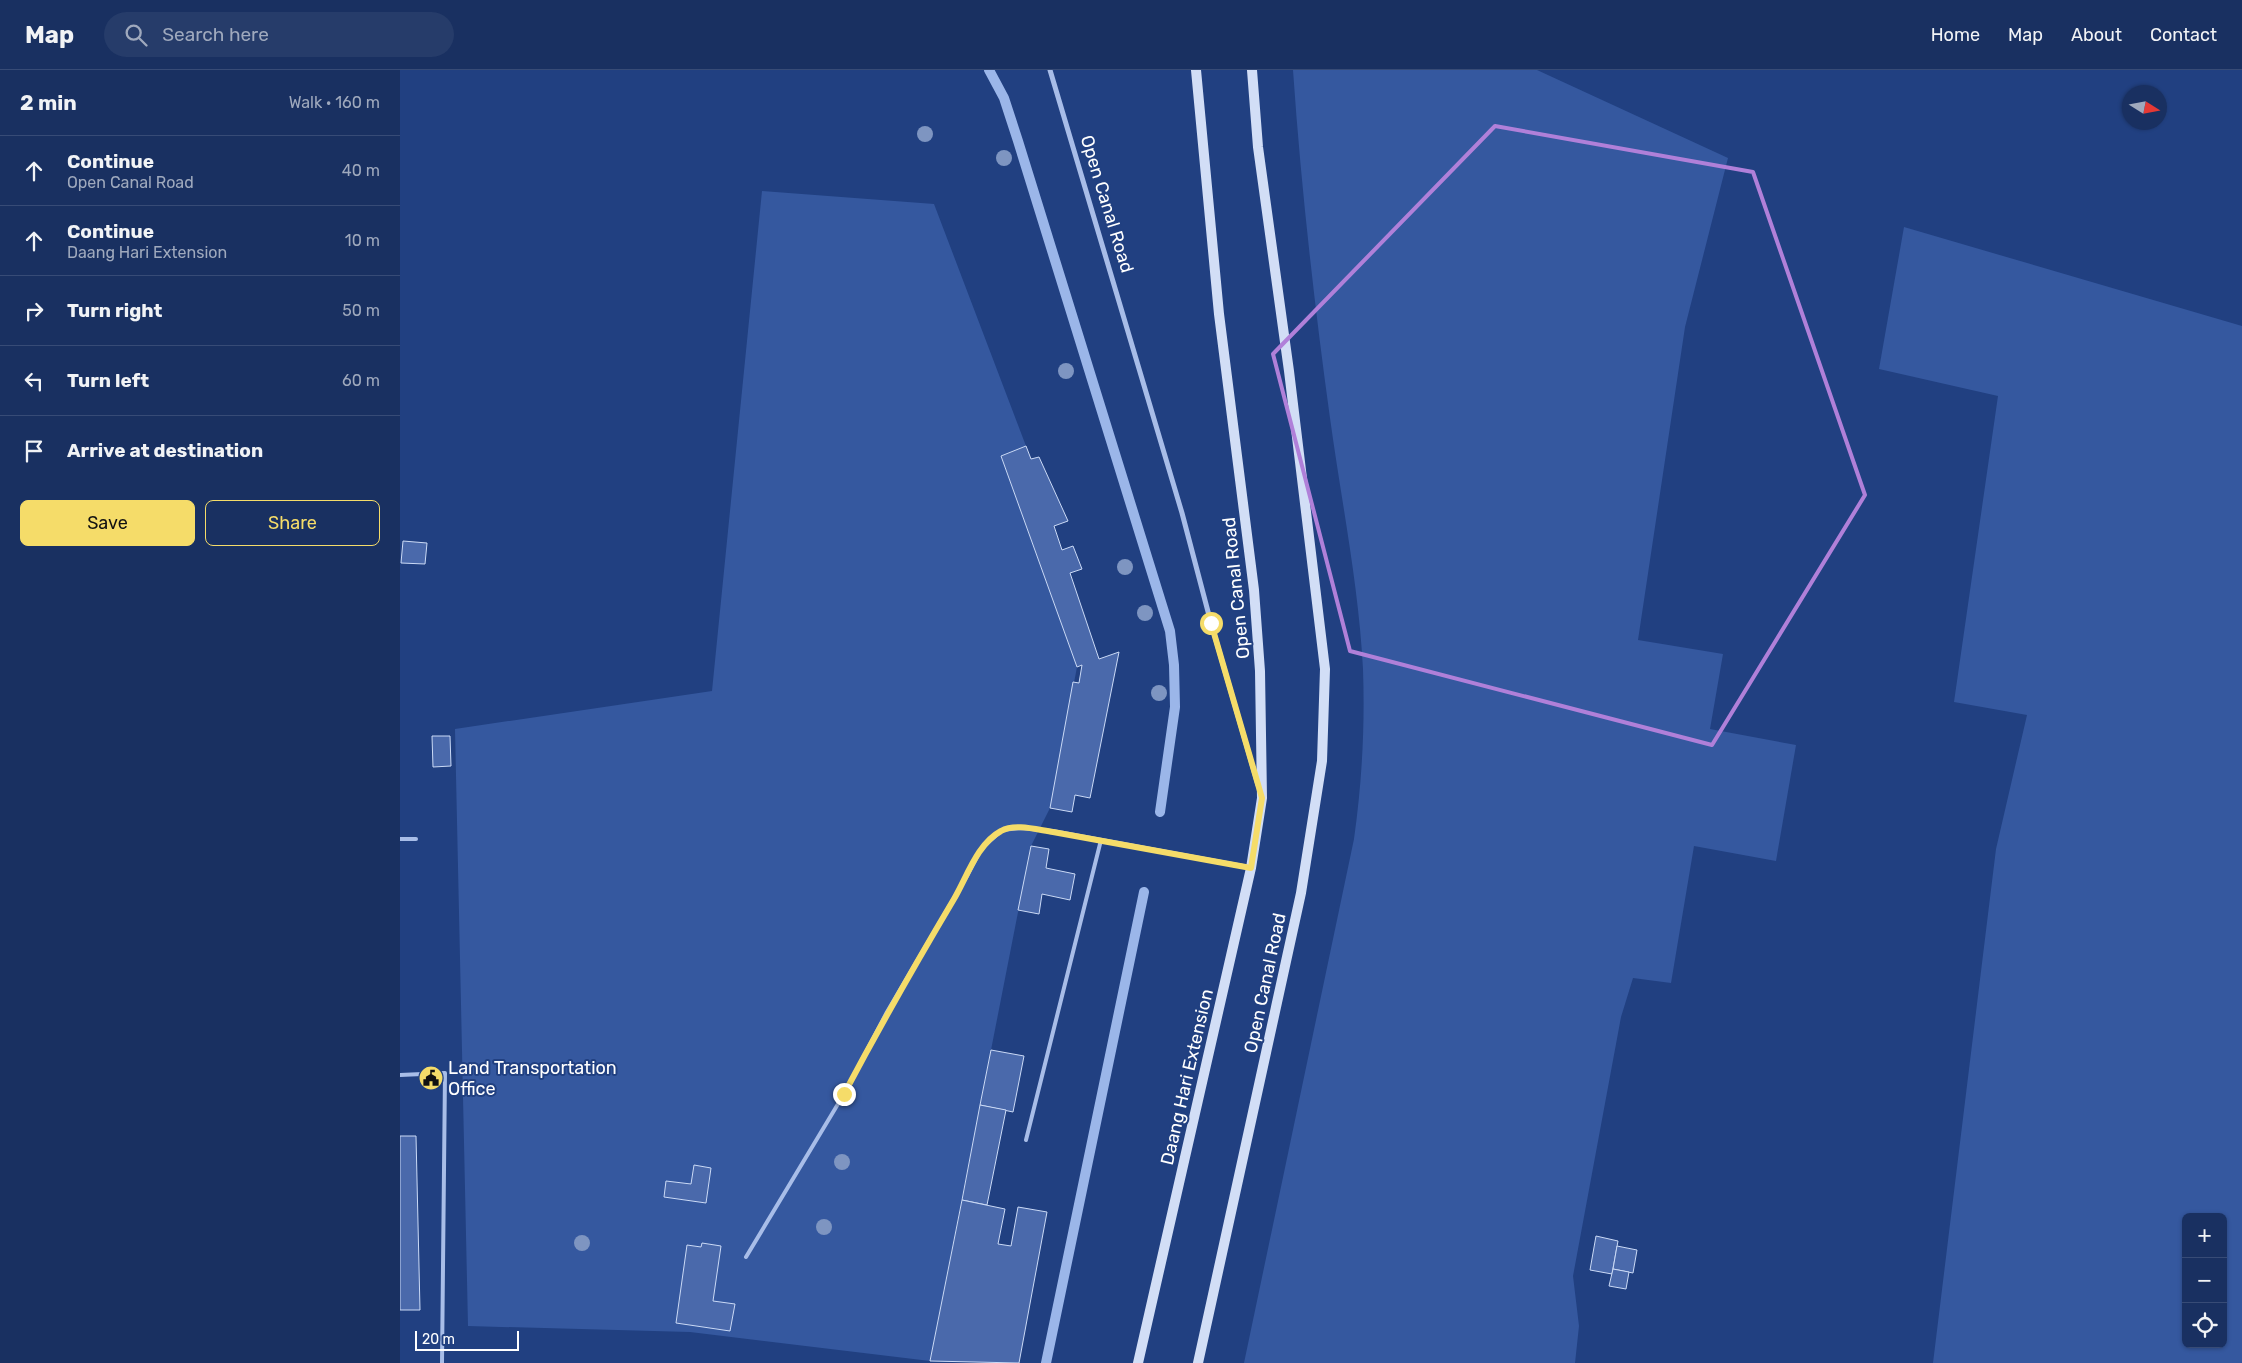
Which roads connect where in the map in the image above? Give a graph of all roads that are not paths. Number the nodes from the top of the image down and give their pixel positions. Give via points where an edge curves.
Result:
1 (1050, 70) edge
2 (1196, 70) edge
3 (1252, 70) edge
4 (1262, 798) junction
5 (400, 839) edge
6 (416, 839) dead end
7 (1101, 840) junction
8 (1251, 868) junction
9 (400, 1075) edge
10 (1026, 1140) dead end
11 (746, 1257) dead end
12 (442, 1363) edge
13 (1138, 1363) edge
14 (1198, 1363) edge

1 - 4 street, Open Canal Road via 1179,504
2 - 4 main road, Open Canal Road via 1219,314 1254,590
3 - 14 main road, Open Canal Road via 1258,147 1326,669 1322,761 1301,893
4 - 8 main road, Daang Hari Extension
5 - 6 lane
7 - 8 lane
7 - 10 lane
7 - 11 lane via 1021,828 1002,830 981,849 844,1094
8 - 13 main road, Daang Hari Extension
9 - 12 lane via 445,1073

